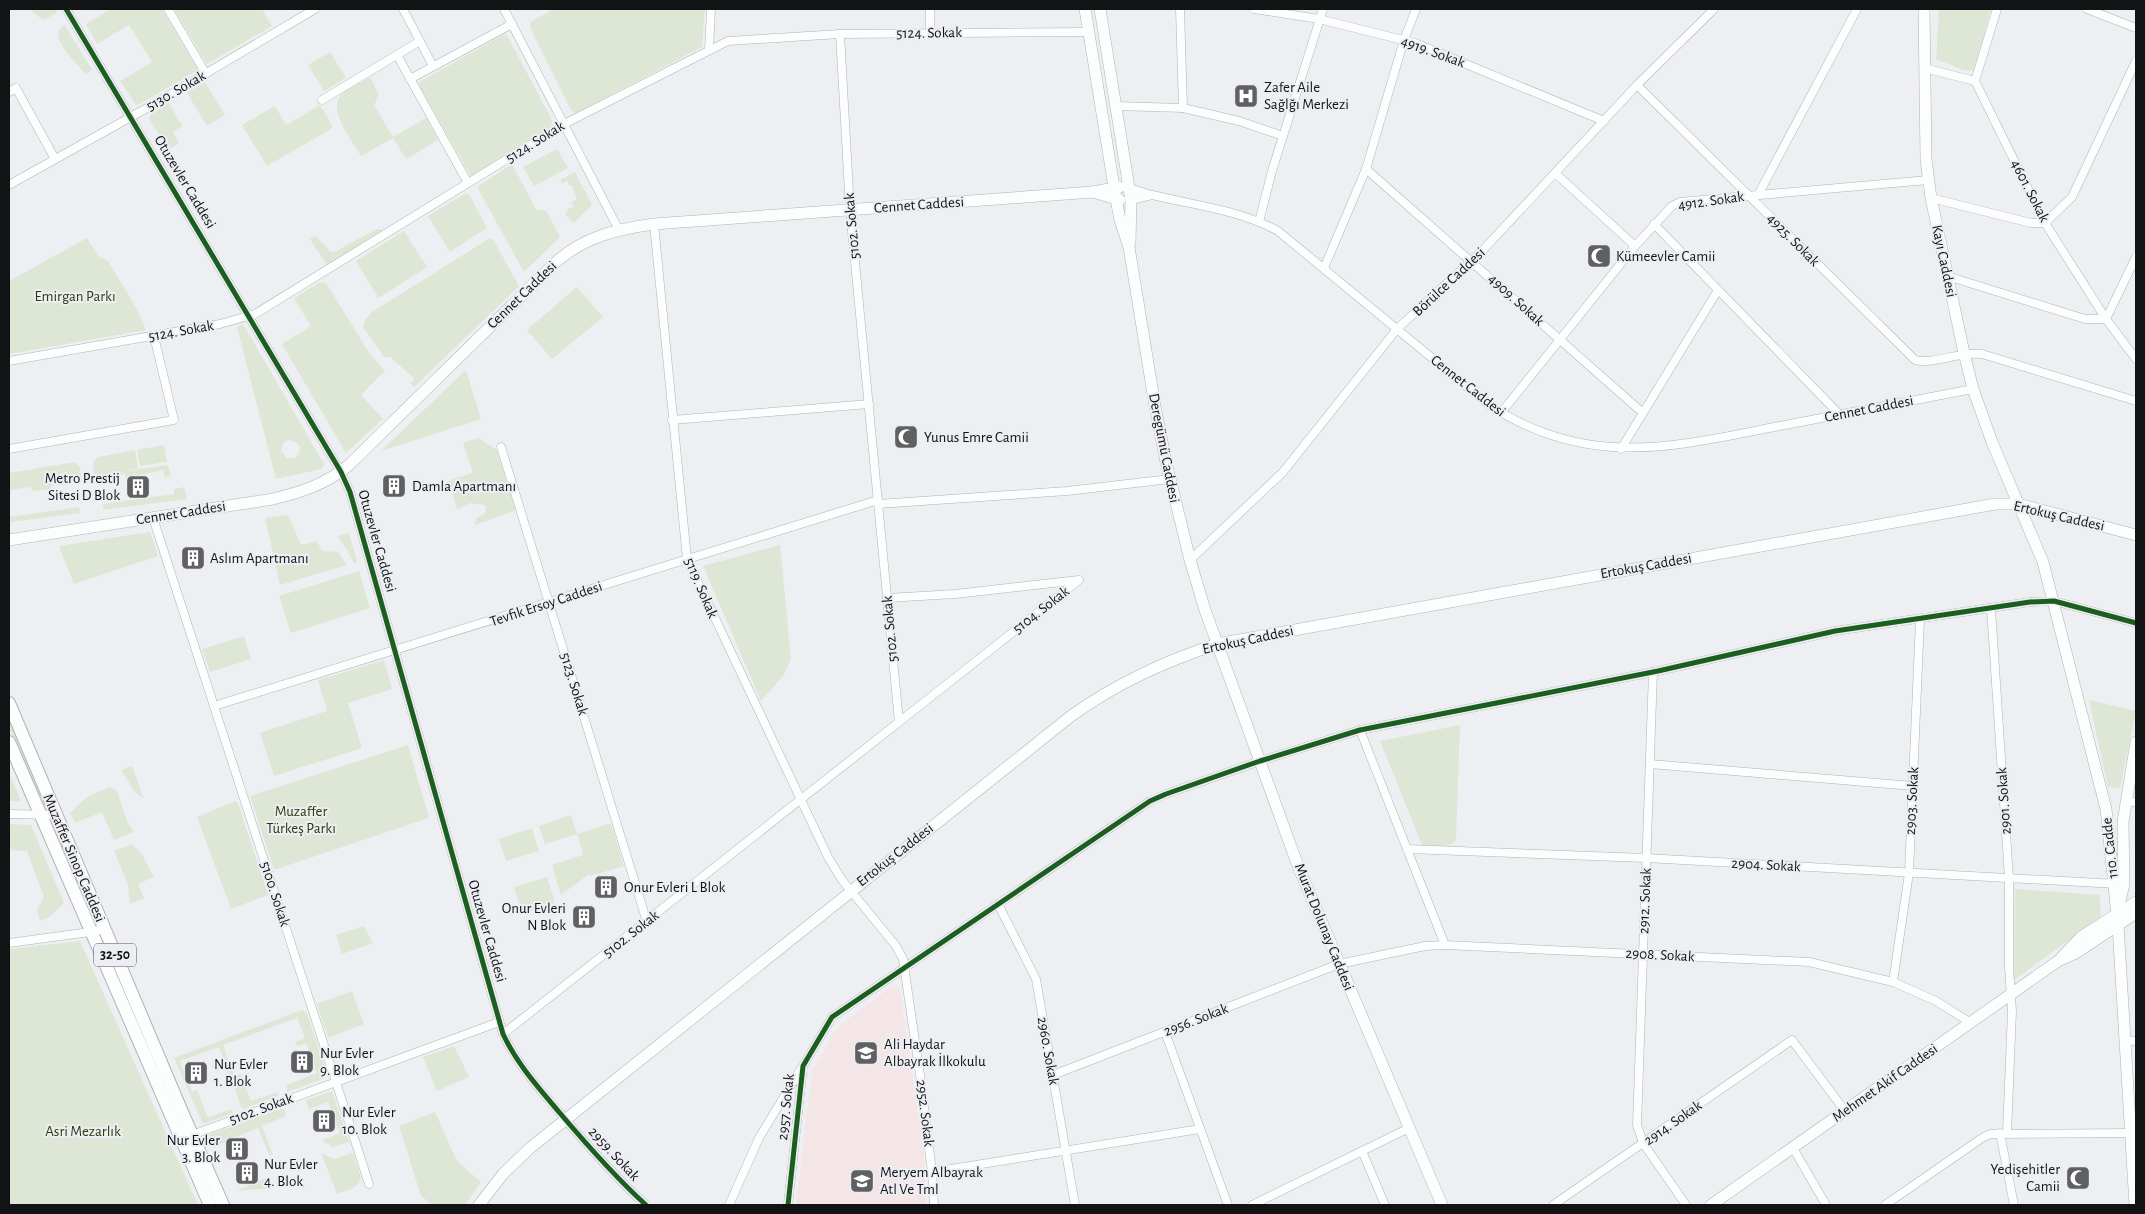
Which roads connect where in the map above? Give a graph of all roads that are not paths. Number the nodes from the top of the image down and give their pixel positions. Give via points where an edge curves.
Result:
1 (66, 9) edge
2 (168, 9) edge
3 (315, 9) edge
4 (403, 9) edge
5 (504, 9) edge
6 (712, 9) edge
7 (930, 9) edge
8 (1086, 9) edge
9 (1100, 9) edge
10 (1180, 9) edge
11 (1254, 9) edge
12 (1322, 9) edge
13 (1416, 9) edge
14 (1714, 9) edge
15 (1857, 9) edge
16 (1924, 9) edge
17 (1997, 9) edge
18 (2088, 9) edge
19 (1319, 19) junction
20 (512, 24) junction
21 (2136, 28) edge
22 (1089, 32) junction
23 (930, 33) junction
24 (840, 34) junction
25 (1404, 40) junction
26 (420, 41) junction
27 (709, 50) junction
28 (397, 55) junction
29 (2136, 61) edge
30 (433, 66) junction
31 (1924, 68) junction
32 (206, 74) junction
33 (410, 79) junction
34 (1975, 81) junction
35 (1637, 85) junction
36 (12, 90) edge
37 (322, 100) dead end
38 (1116, 106) junction
39 (1183, 108) junction
40 (131, 116) junction
41 (1604, 121) junction
42 (564, 124) junction
43 (1283, 136) junction
44 (55, 159) junction
45 (1366, 169) junction
46 (1555, 173) junction
47 (1928, 180) junction
48 (468, 183) junction
49 (9, 185) edge
50 (1114, 186) junction
51 (1129, 188) junction
52 (1093, 192) junction
53 (1152, 195) junction
54 (1758, 195) junction
55 (1749, 196) junction
56 (1931, 198) junction
57 (1116, 199) junction
58 (1131, 200) junction
59 (850, 210) junction
60 (1259, 222) junction
61 (2045, 223) junction
62 (654, 224) junction
63 (1654, 224) junction
64 (620, 230) junction
65 (1635, 246) junction
66 (1130, 247) junction
67 (1472, 261) junction
68 (2135, 262) edge
69 (1324, 268) junction
70 (1947, 276) junction
71 (1718, 290) junction
72 (249, 316) junction
73 (2106, 319) junction
74 (1397, 329) junction
75 (154, 336) junction
76 (1560, 339) junction
77 (1964, 353) junction
78 (2136, 359) edge
79 (9, 361) edge
80 (1973, 389) junction
81 (2136, 401) edge
82 (869, 404) junction
83 (1501, 413) junction
84 (1643, 413) junction
85 (1840, 415) junction
86 (672, 420) junction
87 (501, 447) dead end
88 (9, 449) edge
89 (1621, 449) junction
90 (341, 472) junction
91 (1170, 479) junction
92 (878, 502) junction
93 (2018, 504) junction
94 (152, 518) junction
95 (2136, 535) edge
96 (9, 540) edge
97 (687, 559) junction
98 (1190, 560) junction
99 (888, 598) junction
100 (2054, 601) junction
101 (550, 602) junction
102 (1992, 608) junction
103 (1920, 619) junction
104 (2136, 624) edge
105 (1217, 644) junction
106 (395, 650) junction
107 (1653, 672) junction
108 (9, 703) edge
109 (214, 706) junction
110 (899, 722) junction
111 (1360, 730) junction
112 (9, 742) edge
113 (2136, 742) edge
114 (1260, 761) junction
115 (1650, 764) junction
116 (1913, 786) junction
117 (800, 801) junction
118 (2131, 802) edge
119 (9, 814) edge
120 (39, 814) junction
121 (56, 815) junction
122 (1407, 849) junction
123 (1646, 858) junction
124 (1909, 873) junction
125 (2009, 878) junction
126 (2119, 884) junction
127 (850, 891) junction
128 (2136, 895) edge
129 (2136, 902) edge
130 (998, 904) junction
131 (2117, 913) junction
132 (2136, 913) edge
133 (647, 922) junction
134 (2118, 925) junction
135 (104, 929) junction
136 (90, 932) junction
137 (9, 943) edge
138 (1445, 945) junction
139 (1643, 954) junction
140 (2058, 961) junction
141 (1339, 964) junction
142 (905, 967) junction
143 (1893, 982) junction
144 (2011, 994) junction
145 (499, 1022) junction
146 (1971, 1023) junction
147 (1164, 1032) junction
148 (503, 1034) junction
149 (2131, 1041) edge
150 (803, 1066) junction
151 (1053, 1075) junction
152 (336, 1082) junction
153 (1845, 1111) junction
154 (565, 1119) junction
155 (1409, 1128) junction
156 (1200, 1129) junction
157 (2003, 1133) junction
158 (2131, 1133) junction
159 (192, 1135) junction
160 (1643, 1143) junction
161 (1792, 1148) junction
162 (1066, 1150) junction
163 (1362, 1151) junction
164 (932, 1172) junction
165 (369, 1184) dead end
166 (210, 1205) edge
167 (224, 1205) edge
168 (479, 1205) edge
169 (646, 1205) edge
170 (729, 1205) edge
171 (788, 1205) edge
172 (934, 1205) edge
173 (1076, 1205) edge
174 (1228, 1205) edge
175 (1252, 1205) edge
176 (1385, 1205) edge
177 (1442, 1205) edge
178 (1553, 1205) edge
179 (1686, 1205) edge
180 (1711, 1205) edge
181 (1826, 1205) edge
182 (1885, 1205) edge
183 (2014, 1205) edge
184 (2135, 1205) edge

1 - 40 street, Otuzevler Caddesi
2 - 32 street
3 - 32 street, 5130. Sokak
4 - 26 street
5 - 20 street
6 - 27 street
7 - 23 street
8 - 22 street, Deregümü Caddesi
9 - 38 street, Deregümü Caddesi
10 - 39 street
11 - 19 street, 4919. Sokak
12 - 19 street
13 - 25 street
14 - 35 street, Börülce Caddesi
15 - 54 street
16 - 31 street, Kayı Caddesi
17 - 34 street
18 - 21 street
19 - 25 street, 4919. Sokak
19 - 43 street
20 - 30 street
20 - 42 street
22 - 23 street, 5124. Sokak
22 - 50 street, Deregümü Caddesi
23 - 24 street, 5124. Sokak
24 - 27 street, 5124. Sokak via 734,39
24 - 59 street, 5102. Sokak
25 - 41 street, 4919. Sokak
25 - 45 street
26 - 28 street
26 - 30 street
27 - 42 street, 5124. Sokak
28 - 33 street
28 - 37 street
29 - 61 street via 2072,197
30 - 33 street
31 - 34 street
31 - 47 street, Kayı Caddesi
32 - 40 street, 5130. Sokak
33 - 48 street
34 - 61 street, 4601. Sokak
35 - 41 street, Börülce Caddesi
35 - 55 street, 4925. Sokak
36 - 44 street
38 - 39 street
38 - 51 street, Deregümü Caddesi
39 - 43 street via 1239,121
40 - 44 street, 5130. Sokak
40 - 72 street, Otuzevler Caddesi
41 - 46 street, Börülce Caddesi
42 - 48 street, 5124. Sokak
42 - 64 street
43 - 60 street
44 - 49 street, 5130. Sokak
45 - 67 street, 4909. Sokak
45 - 69 street
46 - 65 street
46 - 67 street, Börülce Caddesi
47 - 54 street, 4912. Sokak
47 - 56 street, Kayı Caddesi
48 - 72 street, 5124. Sokak
50 - 51 street, Cennet Caddesi
50 - 52 street, Cennet Caddesi
50 - 57 street, Deregümü Caddesi
51 - 53 street, Cennet Caddesi
51 - 58 street, Deregümü Caddesi
52 - 57 street, Cennet Caddesi
52 - 59 street, Cennet Caddesi
53 - 58 street, Cennet Caddesi
53 - 60 street, Cennet Caddesi
54 - 55 street, 4912. Sokak
55 - 63 street, 4912. Sokak via 1680,202
55 - 77 street, 4925. Sokak via 1915,360
56 - 61 street via 2030,223
56 - 70 street, Kayı Caddesi
57 - 58 street, Cennet Caddesi
57 - 66 street, Deregümü Caddesi
58 - 66 street, Deregümü Caddesi
59 - 62 street, Cennet Caddesi
59 - 82 street, 5102. Sokak
60 - 69 street, Cennet Caddesi via 1292,240
61 - 73 street, 4601. Sokak
62 - 64 street, Cennet Caddesi
62 - 86 street, 5119. Sokak
63 - 65 street, 4912. Sokak
63 - 71 street
64 - 90 street, Cennet Caddesi via 586,240 566,253
65 - 76 street, 4912. Sokak
66 - 91 street, Deregümü Caddesi
67 - 74 street, Börülce Caddesi
67 - 76 street, 4909. Sokak
68 - 73 street
69 - 74 street, Cennet Caddesi
70 - 73 street via 2084,319
70 - 77 street, Kayı Caddesi
71 - 84 street
71 - 85 street
72 - 75 street, 5124. Sokak via 229,323
72 - 90 street, Otuzevler Caddesi
73 - 78 street, 4601. Sokak
74 - 83 street, Cennet Caddesi
74 - 98 street, Börülce Caddesi via 1283,472
75 - 79 street, 5124. Sokak
75 - 88 street via 174,420
76 - 83 street, 4912. Sokak
76 - 84 street, 4909. Sokak
77 - 80 street, Kayı Caddesi
77 - 81 street via 1992,357
80 - 85 street, Cennet Caddesi
80 - 93 street, Kayı Caddesi
82 - 86 street
82 - 92 street, 5102. Sokak
83 - 89 street, Cennet Caddesi via 1542,432
84 - 89 street
85 - 89 street, Cennet Caddesi via 1675,446
86 - 97 street, 5119. Sokak
87 - 101 street, 5123. Sokak
90 - 94 street, Cennet Caddesi via 326,482 295,494
90 - 106 street, Otuzevler Caddesi via 355,505
91 - 92 street, Tevfik Ersoy Caddesi via 1067,491
91 - 98 street, Deregümü Caddesi
92 - 97 street, Tevfik Ersoy Caddesi
92 - 99 street, 5102. Sokak
93 - 95 street, Ertokuş Caddesi
93 - 100 street, 110. Cadde via 2034,536
93 - 105 street, Ertokuş Caddesi via 1981,506
94 - 96 street, Cennet Caddesi
94 - 109 street, 5100. Sokak
97 - 101 street, Tevfik Ersoy Caddesi
97 - 117 street, 5119. Sokak
98 - 105 street, Deregümü Caddesi
99 - 110 street, 5102. Sokak
99 - 110 street, 5104. Sokak via 1078,580
100 - 102 street, 2957. Sokak
100 - 104 street
100 - 126 street, 110. Cadde via 2099,778
101 - 106 street, Tevfik Ersoy Caddesi
101 - 133 street, 5123. Sokak
102 - 103 street, 2957. Sokak
102 - 125 street, 2901. Sokak
103 - 107 street, 2957. Sokak via 1835,631
103 - 116 street, 2903. Sokak
105 - 114 street, Murat Dolunay Caddesi
105 - 127 street, Ertokuş Caddesi via 1149,669 1091,701
106 - 109 street, Tevfik Ersoy Caddesi
106 - 145 street, Otuzevler Caddesi
107 - 111 street, 2957. Sokak
107 - 115 street, 2912. Sokak
108 - 121 main road, Muzaffer Sinop Caddesi / 32-50
109 - 152 street, 5100. Sokak
110 - 117 street, 5102. Sokak
111 - 114 street, 2957. Sokak
111 - 122 street
112 - 120 main road, Muzaffer Sinop Caddesi / 32-50
113 - 118 street
114 - 130 street, 2957. Sokak via 1150,801
114 - 141 street, Murat Dolunay Caddesi via 1298,866
115 - 116 street
115 - 123 street, 2912. Sokak
116 - 124 street, 2903. Sokak
117 - 127 street, 5119. Sokak via 828,857
117 - 133 street, 5102. Sokak
118 - 126 street via 2123,822
119 - 120 street
120 - 121 street
120 - 136 main road, Muzaffer Sinop Caddesi / 32-50
121 - 135 main road, Muzaffer Sinop Caddesi / 32-50
122 - 123 street, 2904. Sokak
122 - 138 street
123 - 124 street, 2904. Sokak
123 - 139 street, 2912. Sokak
124 - 125 street, 2904. Sokak
124 - 143 street, 2903. Sokak
125 - 126 street, 2904. Sokak
125 - 144 street, 2901. Sokak
126 - 128 street
126 - 131 street, 110. Cadde
127 - 142 street, 2952. Sokak via 896,946
127 - 154 street, Ertokuş Caddesi
129 - 131 street, Mehmet Akif Caddesi
130 - 142 street, 2957. Sokak
130 - 151 street, 2960. Sokak via 1036,979
131 - 134 street, 110. Cadde
131 - 140 street, Mehmet Akif Caddesi via 2082,937
132 - 134 street, Mehmet Akif Caddesi
133 - 148 street, 5102. Sokak
134 - 140 street, Mehmet Akif Caddesi
134 - 149 street, 110. Cadde
135 - 136 street
135 - 159 main road, Muzaffer Sinop Caddesi / 32-50
136 - 137 street
136 - 166 main road, Muzaffer Sinop Caddesi / 32-50
138 - 139 street, 2908. Sokak
138 - 141 street, 2908. Sokak
139 - 143 street, 2908. Sokak via 1809,962
139 - 160 street, 2912. Sokak via 1637,1118
140 - 144 street, Mehmet Akif Caddesi
141 - 147 street, 2956. Sokak
141 - 155 street, Murat Dolunay Caddesi
142 - 150 street, 2957. Sokak via 832,1017
142 - 164 street, 2952. Sokak
143 - 146 street, 2908. Sokak via 1936,1001
144 - 146 street, Mehmet Akif Caddesi
144 - 157 street, 2901. Sokak via 2012,1029
145 - 148 street, Otuzevler Caddesi
145 - 152 street, 5102. Sokak
146 - 153 street, Mehmet Akif Caddesi
147 - 151 street, 2956. Sokak
147 - 156 street
148 - 154 street, Otuzevler Caddesi via 521,1066
149 - 158 street, 110. Cadde
150 - 170 street via 759,1138
150 - 171 street, 2957. Sokak
151 - 162 street, 2960. Sokak
152 - 159 street, 5102. Sokak
152 - 165 street, 5100. Sokak
153 - 160 street, 2914. Sokak via 1792,1040
153 - 161 street, Mehmet Akif Caddesi
154 - 168 street, Ertokuş Caddesi via 513,1163
154 - 169 street, 2959. Sokak
155 - 163 street
155 - 177 street, Murat Dolunay Caddesi
156 - 162 street
156 - 174 street
157 - 158 street
157 - 182 street via 1982,1138
157 - 183 street, 2901. Sokak
158 - 184 street, 110. Cadde
159 - 167 main road, Muzaffer Sinop Caddesi / 32-50
160 - 178 street, 2914. Sokak
160 - 179 street, 2912. Sokak
161 - 180 street, Mehmet Akif Caddesi
161 - 181 street
162 - 164 street
162 - 173 street, 2960. Sokak
163 - 175 street
163 - 176 street
164 - 172 street, 2952. Sokak

